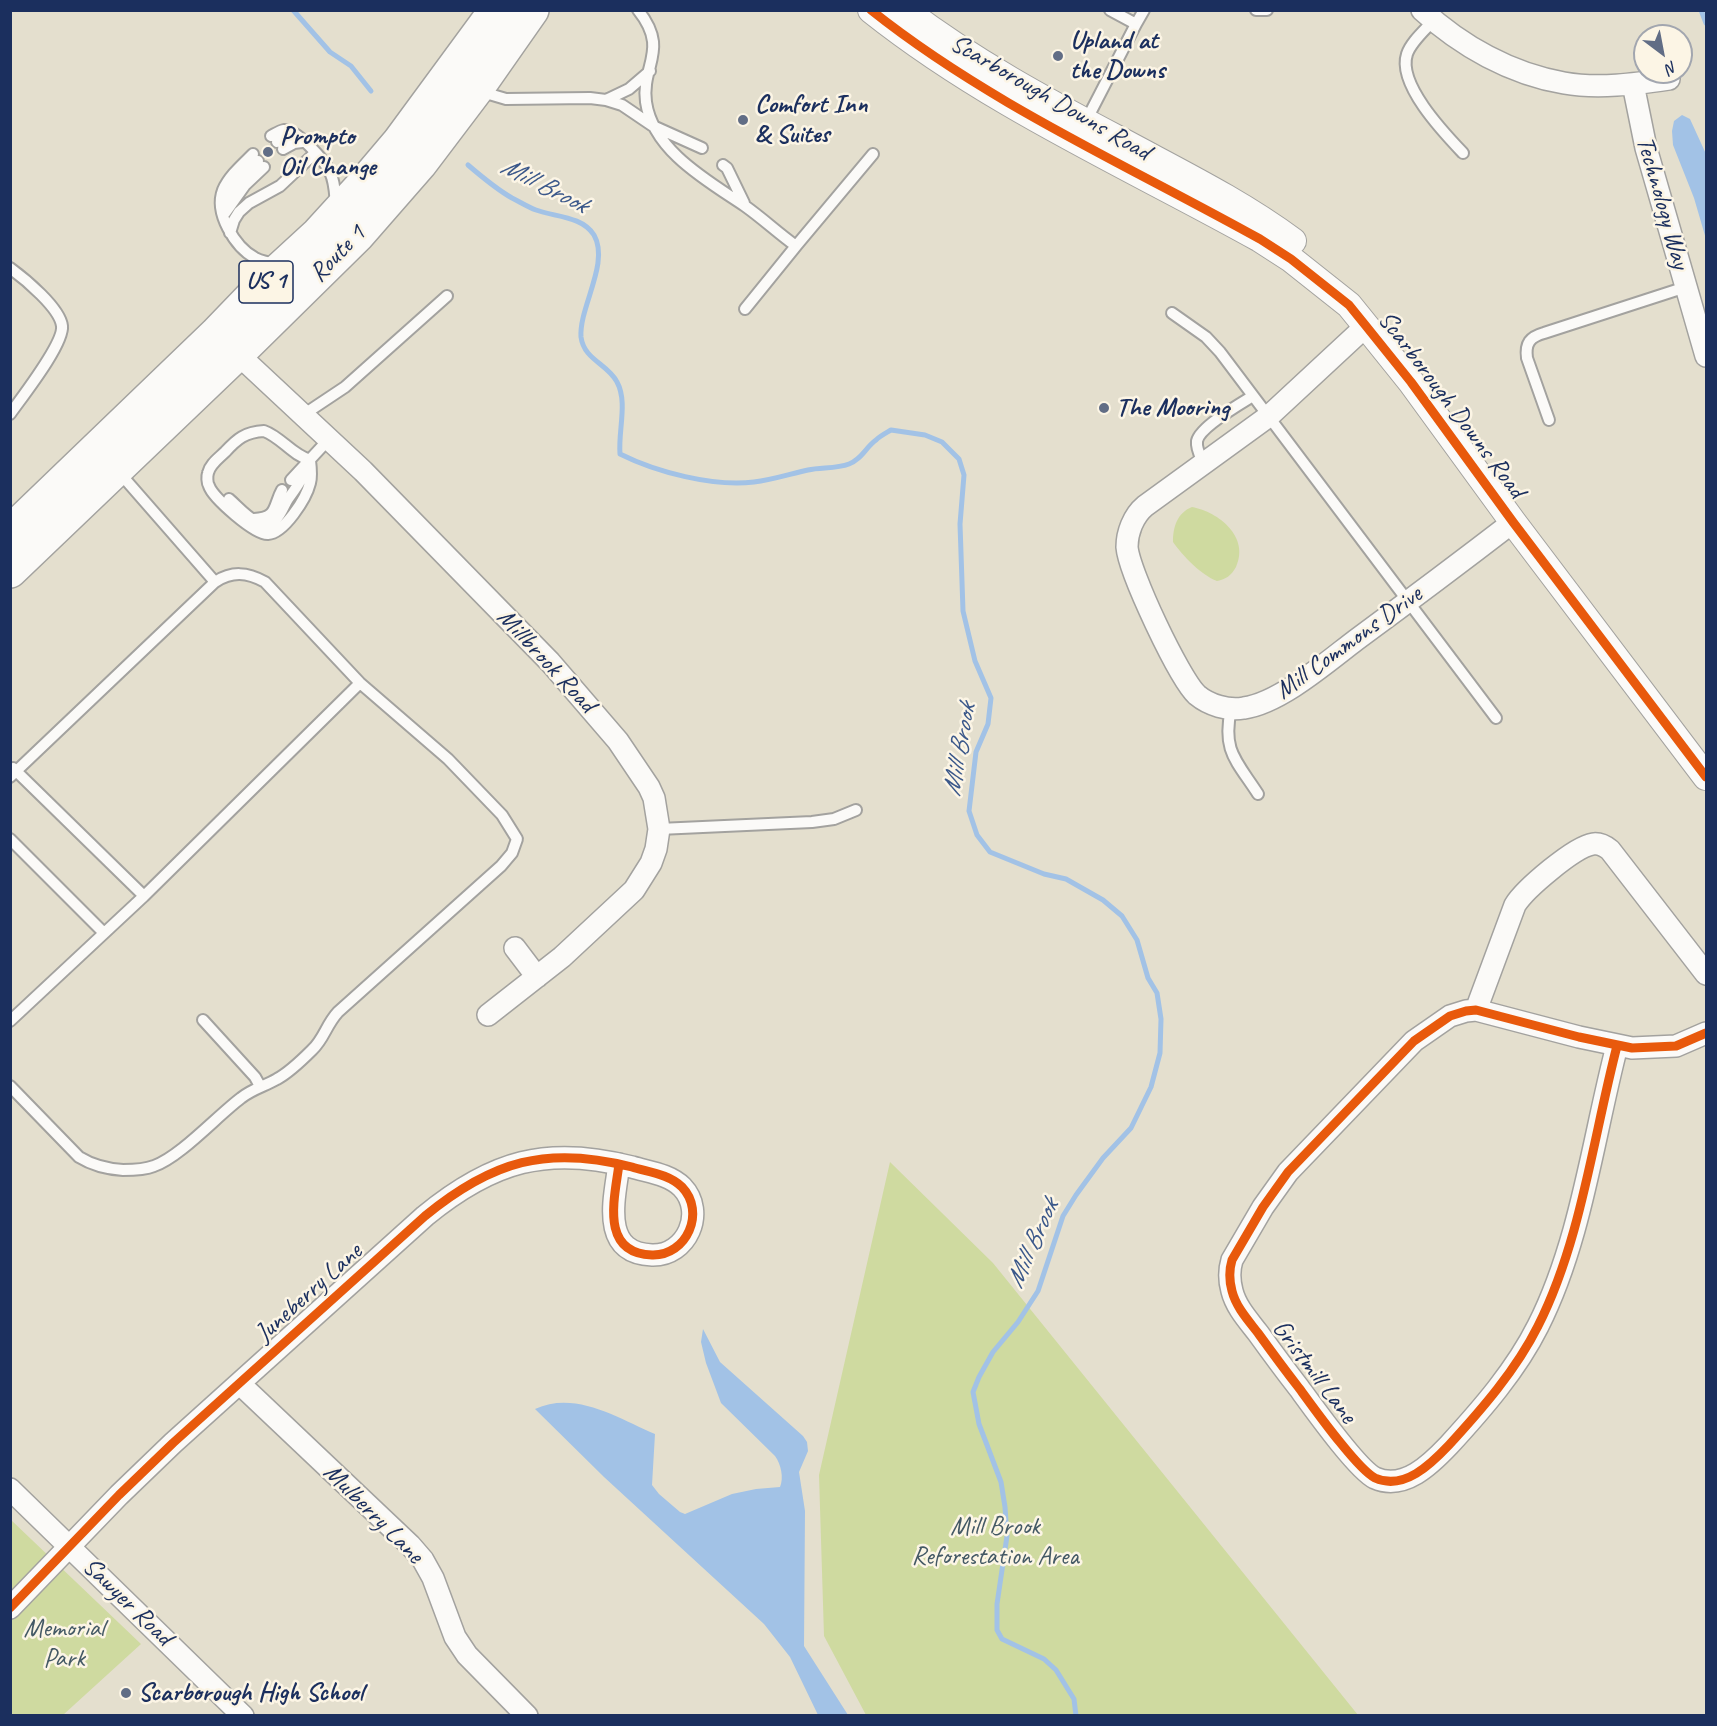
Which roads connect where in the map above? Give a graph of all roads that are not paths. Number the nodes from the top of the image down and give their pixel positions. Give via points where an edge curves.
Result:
1 (496, 10) edge
2 (532, 10) edge
3 (638, 10) edge
4 (871, 10) edge
5 (905, 10) edge
6 (1110, 10) edge
7 (1144, 10) edge
8 (1256, 10) edge
9 (1267, 10) edge
10 (1428, 16) edge
11 (1136, 24) junction
12 (651, 70) junction
13 (1633, 84) joint
14 (476, 90) junction
15 (606, 100) junction
16 (653, 126) junction
17 (1081, 131) junction
18 (305, 143) junction
19 (702, 148) dead end
20 (315, 153) junction
21 (1463, 153) dead end
22 (873, 154) dead end
23 (723, 165) dead end
24 (746, 207) junction
25 (336, 214) junction
26 (223, 216) junction
27 (230, 233) junction
28 (795, 246) junction
29 (284, 265) junction
30 (10, 268) edge
31 (1686, 287) junction
32 (447, 296) dead end
33 (745, 309) dead end
34 (1172, 313) dead end
35 (1366, 326) junction
36 (227, 344) junction
37 (1707, 356) edge
38 (1253, 396) junction
39 (10, 414) edge
40 (303, 415) junction
41 (1269, 416) junction
42 (1549, 420) dead end
43 (328, 439) junction
44 (310, 460) junction
45 (1204, 464) junction
46 (211, 465) junction
47 (116, 469) junction
48 (291, 480) dead end
49 (282, 490) dead end
50 (252, 519) junction
51 (1514, 522) junction
52 (10, 532) edge
53 (10, 571) edge
54 (215, 582) junction
55 (1409, 601) junction
56 (360, 683) junction
57 (1231, 709) junction
58 (1496, 718) dead end
59 (12, 772) edge
60 (1707, 777) edge
61 (1258, 794) dead end
62 (856, 810) dead end
63 (659, 829) junction
64 (10, 839) edge
65 (144, 896) junction
66 (104, 932) junction
67 (515, 948) dead end
68 (1707, 974) edge
69 (537, 977) junction
70 (1476, 1010) junction
71 (488, 1015) dead end
72 (203, 1020) dead end
73 (10, 1021) edge
74 (1707, 1033) edge
75 (1617, 1046) junction
76 (10, 1086) edge
77 (260, 1086) junction
78 (619, 1164) junction
79 (240, 1384) junction
80 (10, 1489) edge
81 (69, 1546) junction
82 (10, 1608) edge
83 (243, 1716) edge
84 (527, 1716) edge

1 - 25 main road, Route 1 / US 1 via 399,142
2 - 14 main road, Route 1 / US 1
3 - 12 lane via 649,25 652,38
4 - 17 street, Scarborough Downs Road via 954,70 1021,111
5 - 17 street, Scarborough Downs Road
6 - 11 lane
7 - 11 lane
8 - 9 lane
10 - 13 street via 1486,56 1541,77 1589,85
10 - 21 lane via 1408,51 1408,78 1430,116
11 - 17 lane
12 - 15 lane via 629,89
12 - 16 lane via 646,104
13 - 31 street, Technology Way via 1646,148
14 - 15 lane via 506,99
14 - 36 main road, Route 1 / US 1 via 420,164 358,235
15 - 16 lane via 622,105
16 - 19 lane
16 - 24 lane via 707,183
17 - 35 street, Scarborough Downs Road via 1231,200 1282,232 1336,278 1349,305
18 - 18 lane via 277,143 278,132 286,130
18 - 20 lane
20 - 25 lane via 333,179
20 - 27 lane via 280,186 239,212
22 - 28 lane
23 - 24 lane
24 - 28 lane
25 - 29 main road, Route 1 / US 1
26 - 26 lane via 224,190 235,172 258,161
26 - 27 lane
27 - 29 lane via 255,258
28 - 33 lane
29 - 36 main road, Route 1 / US 1
30 - 39 lane via 56,312 62,331
31 - 37 street, Technology Way
31 - 42 lane via 1530,339 1527,358
32 - 40 lane via 345,387
34 - 38 lane via 1213,343
35 - 41 street
35 - 51 street, Scarborough Downs Road
36 - 40 street, Millbrook Road
36 - 47 main road, Route 1 / US 1
36 - 52 main road, Route 1 / US 1
38 - 41 lane
38 - 45 lane via 1199,436 1197,448
40 - 43 street, Millbrook Road
41 - 45 street
41 - 55 lane
43 - 44 lane
43 - 63 street, Millbrook Road via 550,662 618,741 649,787
44 - 46 lane via 293,453 269,433 256,432 238,438
44 - 46 lane via 310,484 304,497 282,528 265,534 248,526 213,494 208,485
44 - 48 lane
44 - 50 lane via 298,487 274,521 263,524
45 - 57 street via 1141,509 1131,525 1127,548 1137,580 1183,677 1206,701
46 - 50 lane via 214,484
47 - 53 main road, Route 1 / US 1
47 - 54 lane
49 - 50 lane via 270,515
51 - 55 street, Mill Commons Drive
51 - 60 street, Scarborough Downs Road
54 - 56 lane via 238,573 265,582
54 - 59 lane
55 - 57 street, Mill Commons Drive via 1277,696 1253,707
55 - 58 lane
56 - 65 lane
56 - 77 lane via 425,738 502,815 516,835 517,846 501,866 338,1012 314,1049 283,1076
57 - 61 lane via 1229,746
59 - 65 lane
62 - 63 lane via 812,822
63 - 69 street, Millbrook Road via 651,862 634,890
64 - 66 lane
65 - 66 lane
66 - 73 lane
67 - 69 street
68 - 70 street via 1610,850 1595,844 1581,848 1528,887 1520,898
69 - 71 street, Millbrook Road
70 - 75 street, Gristmill Lane
70 - 75 street, Gristmill Lane via 1450,1016 1429,1029 1357,1099 1280,1183 1238,1246 1229,1270 1231,1290 1240,1309 1353,1457 1382,1480 1407,1478 1429,1466 1483,1407 1522,1355 1538,1326 1562,1268 1584,1191
72 - 77 lane
74 - 75 street, Gristmill Lane via 1676,1046
76 - 77 lane via 79,1157 106,1168 125,1170 146,1169 166,1161
78 - 78 street, Juneberry Lane via 613,1220 619,1237 627,1246 645,1254 658,1255 674,1249 686,1238 692,1224 692,1204 686,1192 671,1179
78 - 79 street, Juneberry Lane via 574,1156 544,1158 493,1172 470,1184 425,1216
79 - 81 street, Juneberry Lane via 173,1443
79 - 84 street, Mulberry Lane via 423,1560 434,1578 455,1637 467,1655
80 - 81 street, Sawyer Road
81 - 82 street, Juneberry Lane
81 - 83 street, Sawyer Road

